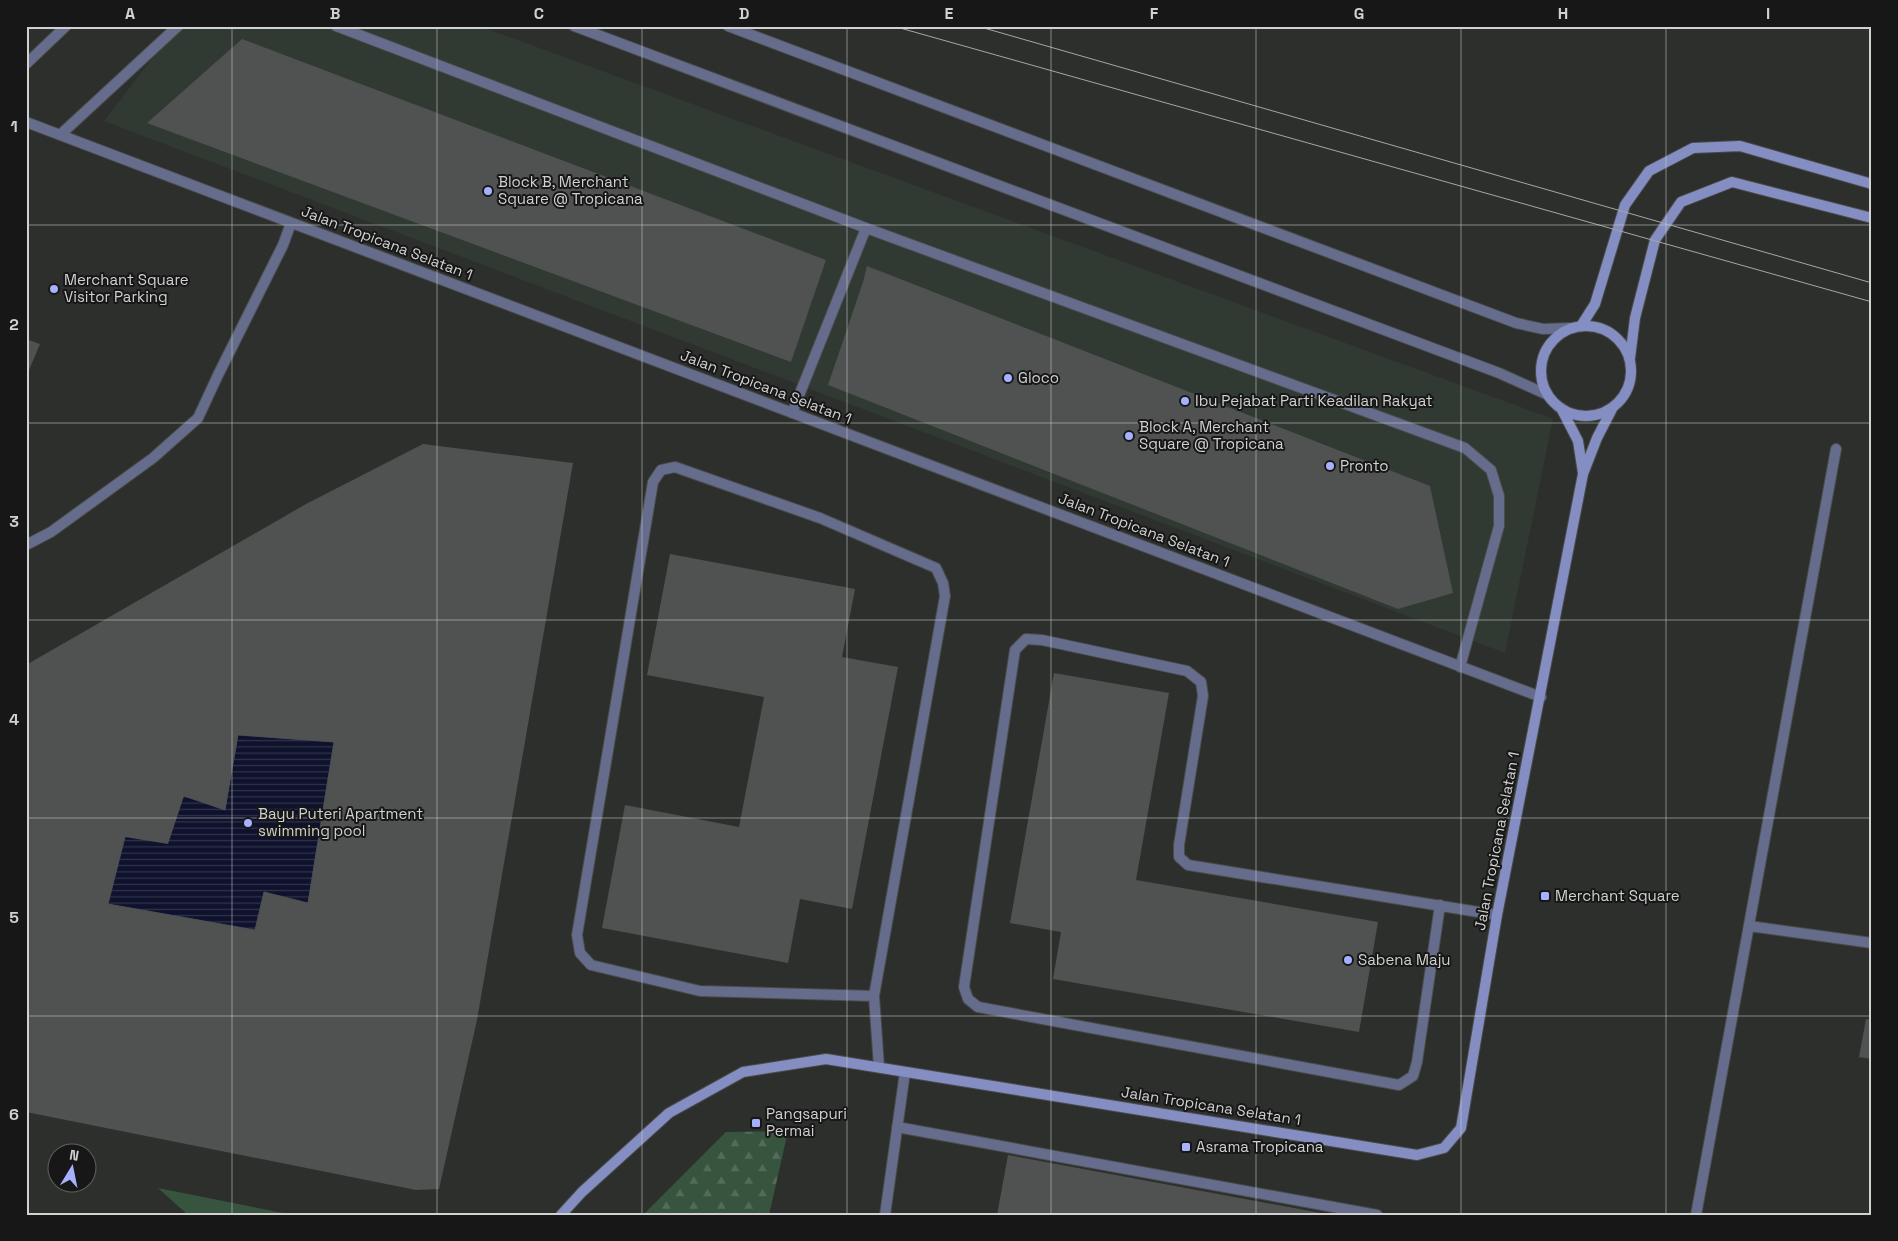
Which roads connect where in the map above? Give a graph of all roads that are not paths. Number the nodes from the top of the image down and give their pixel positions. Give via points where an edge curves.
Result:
1 (66, 26) edge
2 (178, 26) edge
3 (336, 26) edge
4 (574, 26) edge
5 (728, 26) edge
6 (26, 64) edge
7 (26, 122) edge
8 (60, 135) junction
9 (1872, 184) edge
10 (1872, 218) edge
11 (291, 223) junction
12 (866, 228) junction
13 (1581, 326) junction
14 (1570, 328) junction
15 (1630, 358) junction
16 (1548, 395) junction
17 (1561, 408) junction
18 (1612, 409) junction
19 (792, 413) junction
20 (1836, 449) dead end
21 (1583, 474) junction
22 (26, 545) edge
23 (1460, 667) junction
24 (1541, 697) junction
25 (1440, 905) junction
26 (1497, 915) junction
27 (1749, 926) junction
28 (1872, 943) edge
29 (874, 996) junction
30 (879, 1067) junction
31 (905, 1072) junction
32 (897, 1128) junction
33 (561, 1215) edge
34 (885, 1215) edge
35 (1377, 1215) edge
36 (1696, 1215) edge

1 - 6 street
2 - 8 street
3 - 12 street
4 - 16 street via 1499,373
5 - 14 street via 1516,323 1543,329
7 - 8 street, Jalan Tropicana Selatan 1
8 - 11 street, Jalan Tropicana Selatan 1
9 - 13 street via 1740,146 1693,148 1649,171 1625,205 1596,304
10 - 15 street via 1732,182 1681,202 1655,240 1635,318
11 - 19 street, Jalan Tropicana Selatan 1
11 - 22 street via 198,418 153,458 51,532
12 - 19 street
12 - 23 street via 1464,448 1492,470 1499,496 1499,526
13 - 14 street
13 - 15 street via 1597,326 1612,333
14 - 16 street via 1558,335 1543,357 1540,370
15 - 18 street via 1630,386
16 - 17 street
17 - 18 street via 1587,416
17 - 21 street via 1578,441
18 - 21 street
19 - 23 street, Jalan Tropicana Selatan 1
20 - 27 street
21 - 24 street, Jalan Tropicana Selatan 1
23 - 24 street, Jalan Tropicana Selatan 1
24 - 26 street, Jalan Tropicana Selatan 1
25 - 25 street via 1188,865 1179,857 1179,845 1203,696 1201,682 1188,672 1042,640 1026,639 1015,650 964,987 968,999 978,1007 1399,1084 1413,1076 1418,1062
25 - 26 street
26 - 31 street, Jalan Tropicana Selatan 1 via 1461,1128 1444,1148 1417,1155
27 - 28 street
27 - 36 street
29 - 29 street via 945,596 943,583 936,568 820,518 675,467 661,470 653,482 649,501 577,936 580,953 591,966 700,991
29 - 30 street
30 - 31 street, Jalan Tropicana Selatan 1
30 - 33 street, Jalan Tropicana Selatan 1 via 826,1059 743,1072 669,1113
31 - 32 street
32 - 34 street
32 - 35 street

